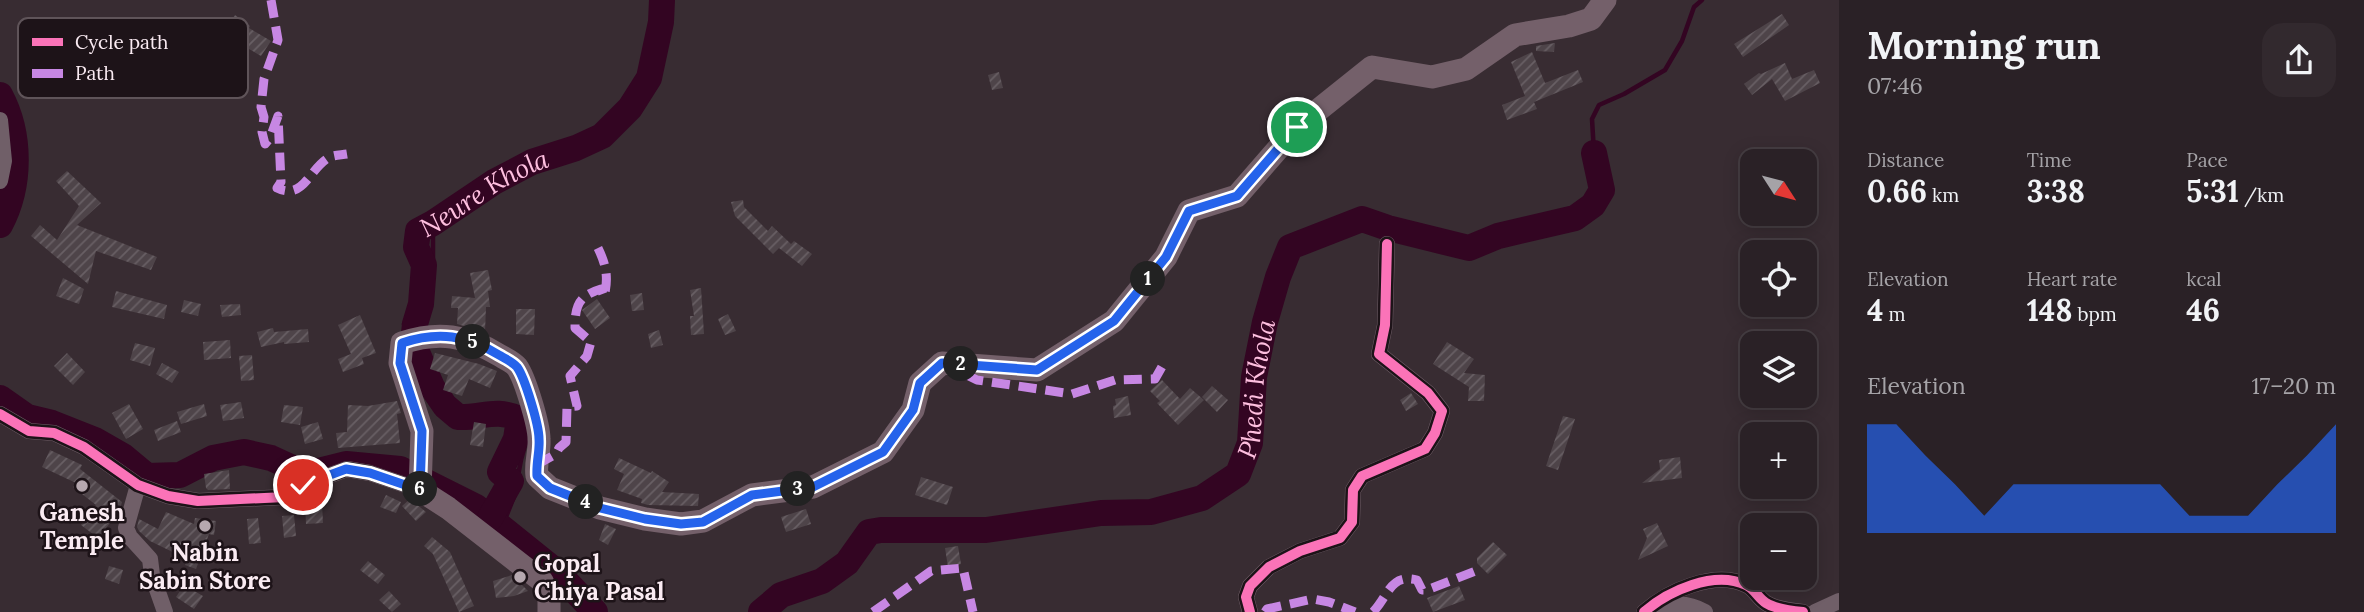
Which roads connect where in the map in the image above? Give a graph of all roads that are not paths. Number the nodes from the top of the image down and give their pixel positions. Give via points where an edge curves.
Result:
1 (1605, 0) edge
2 (0, 120) edge
3 (0, 181) edge
4 (1387, 244) dead end
5 (0, 414) edge
6 (138, 485) junction
7 (420, 490) junction
8 (1839, 601) edge
9 (165, 612) edge
10 (549, 612) edge
11 (1250, 612) edge
12 (1643, 612) edge
13 (1653, 612) edge
14 (1705, 612) edge
15 (1803, 612) edge
16 (1815, 612) edge

1 - 7 main road via 1591,19 1515,35 1466,69 1432,77 1372,67 1297,127 1237,196 1189,211 1166,257 1114,321 1037,370 942,363 920,383 913,410 883,452 813,487 752,495 703,522 681,524 600,508 550,488 537,476 539,438 516,366 481,344 447,335 412,340 400,363 422,431
2 - 3 street via 4,161
4 - 11 street via 1380,354 1428,393 1441,411 1435,433 1425,449 1362,476 1353,490 1353,522 1340,538 1269,567 1245,597
5 - 6 street via 29,430 54,433 84,447
6 - 7 street via 198,500 262,499 285,497 346,469
6 - 9 street via 126,528 150,559
7 - 10 main road via 542,580
8 - 16 street
12 - 15 street via 1692,585 1732,581 1748,585 1766,604
13 - 14 street via 1667,604

